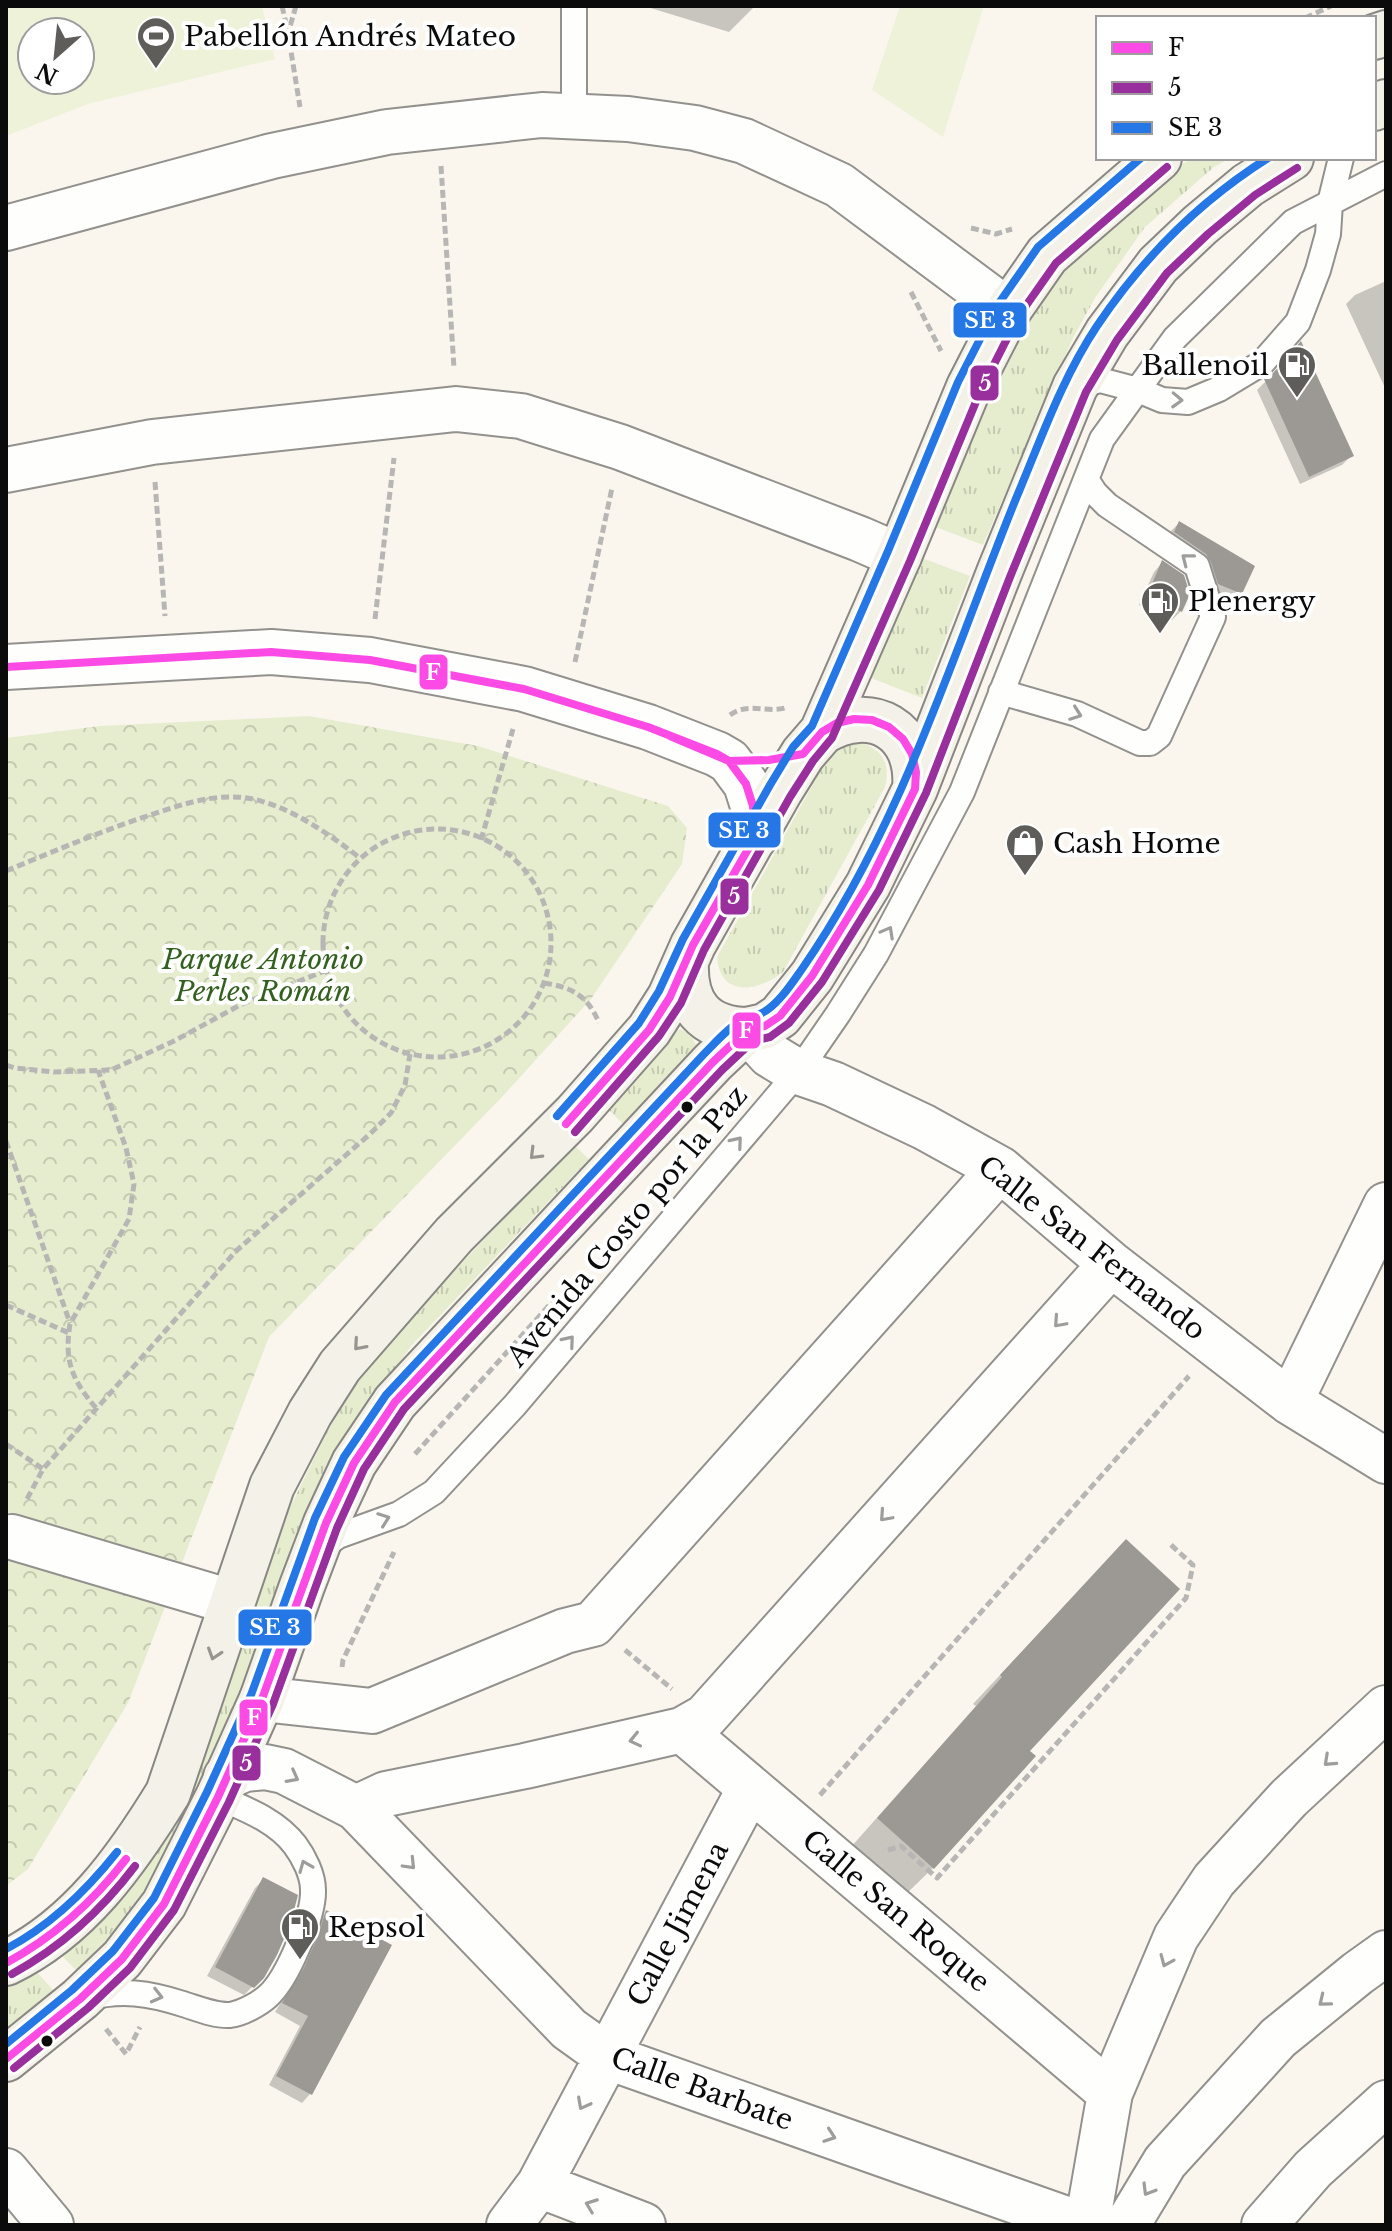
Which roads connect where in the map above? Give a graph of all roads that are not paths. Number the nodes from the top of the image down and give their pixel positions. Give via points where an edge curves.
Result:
1 (574, 6) edge
2 (574, 116) junction
3 (1157, 160) edge
4 (1288, 160) edge
5 (1341, 160) edge
6 (1386, 174) edge
7 (1330, 203) junction
8 (6, 228) edge
9 (1008, 311) junction
10 (1075, 387) junction
11 (1138, 390) junction
12 (6, 470) edge
13 (1086, 479) junction
14 (899, 556) junction
15 (6, 667) edge
16 (1001, 692) junction
17 (805, 730) junction
18 (723, 758) junction
19 (915, 789) junction
20 (755, 837) junction
21 (686, 962) junction
22 (747, 1030) junction
23 (798, 1072) junction
24 (1000, 1169) junction
25 (1386, 1205) edge
26 (1111, 1264) junction
27 (1290, 1402) junction
28 (1386, 1461) edge
29 (12, 1537) road end
30 (315, 1553) junction
31 (231, 1602) junction
32 (262, 1699) junction
33 (1386, 1708) edge
34 (694, 1723) junction
35 (222, 1787) junction
36 (750, 1788) junction
37 (356, 1808) junction
38 (1386, 1953) edge
39 (6, 1963) edge
40 (80, 1999) junction
41 (608, 2057) junction
42 (6, 2059) edge
43 (1110, 2093) junction
44 (1386, 2103) edge
45 (6, 2171) edge
46 (539, 2185) junction
47 (51, 2225) edge
48 (509, 2225) edge
49 (643, 2225) edge
50 (1085, 2225) edge
51 (1127, 2225) edge
52 (1264, 2225) edge

1 - 2 lane
2 - 8 street via 387,132 272,156
2 - 9 street via 655,122 744,141 839,185
3 - 9 main road via 1047,255
4 - 10 main road via 1248,185 1158,265
5 - 7 lane
6 - 7 lane, Avenida Gosto por la Paz
7 - 11 lane, Avenida Gosto por la Paz via 1293,222 1244,268 1175,338
11 -> 7 lane via 1162,400 1188,402 1262,363 1298,322 1328,234
9 - 14 main road via 969,387
10 - 11 lane via 1100,380
10 - 19 main road
11 - 13 lane, Avenida Gosto por la Paz via 1102,439
12 - 14 street via 152,442 456,409 521,416 620,447
13 - 16 lane, Avenida Gosto por la Paz
16 -> 13 lane via 1150,743 1159,736 1213,617 1197,566 1107,505
14 - 17 main road
15 - 18 street via 271,652 370,660 524,689 648,727
23 -> 16 lane, Avenida Gosto por la Paz via 876,954 920,873 962,792
17 - 18 street via 769,760
17 - 19 main road via 854,719 889,727 912,754
17 - 20 main road
18 - 20 street via 746,784
19 - 22 main road via 868,885 812,976 780,1016
20 - 21 main road
21 - 22 main road via 689,997 699,1012 730,1030
21 -> 31 main road via 649,1030 575,1114 454,1235 340,1366 272,1486
22 - 23 street, Calle San Fernando via 770,1055
22 - 30 main road via 395,1402 354,1463
23 - 24 street, Calle San Fernando via 924,1127
30 -> 23 lane, Avenida Gosto por la Paz via 338,1536 399,1514 434,1492 515,1405
24 - 26 street, Calle San Fernando
24 - 32 street via 593,1624 372,1711
25 - 27 street
26 - 27 street, Calle San Fernando
26 -> 34 street
27 - 28 street, Calle San Fernando
29 - 31 street
30 - 32 main road
31 -> 39 main road via 168,1793 141,1838 74,1915
32 - 35 main road
33 -> 43 street via 1289,1798 1214,1880 1176,1937
34 - 36 street, Calle San Roque
34 -> 37 street via 386,1794
35 -> 37 street, Calle Barbate via 245,1769 265,1767 284,1771
35 - 40 main road via 164,1904 122,1959
40 -> 35 lane via 140,1992 229,2015 268,1996 282,1979 307,1922 313,1890 307,1865 278,1828
36 - 41 street, Calle Jimena
36 - 43 street, Calle San Roque
37 -> 41 street, Calle Barbate via 569,2029
38 -> 51 street via 1278,2038 1165,2162
40 - 42 main road
41 -> 46 street, Calle Jimena
41 -> 50 street, Calle Barbate
43 - 50 street
44 - 52 street via 1313,2169
45 - 47 street
46 - 48 street, Calle Jimena
49 -> 46 street

